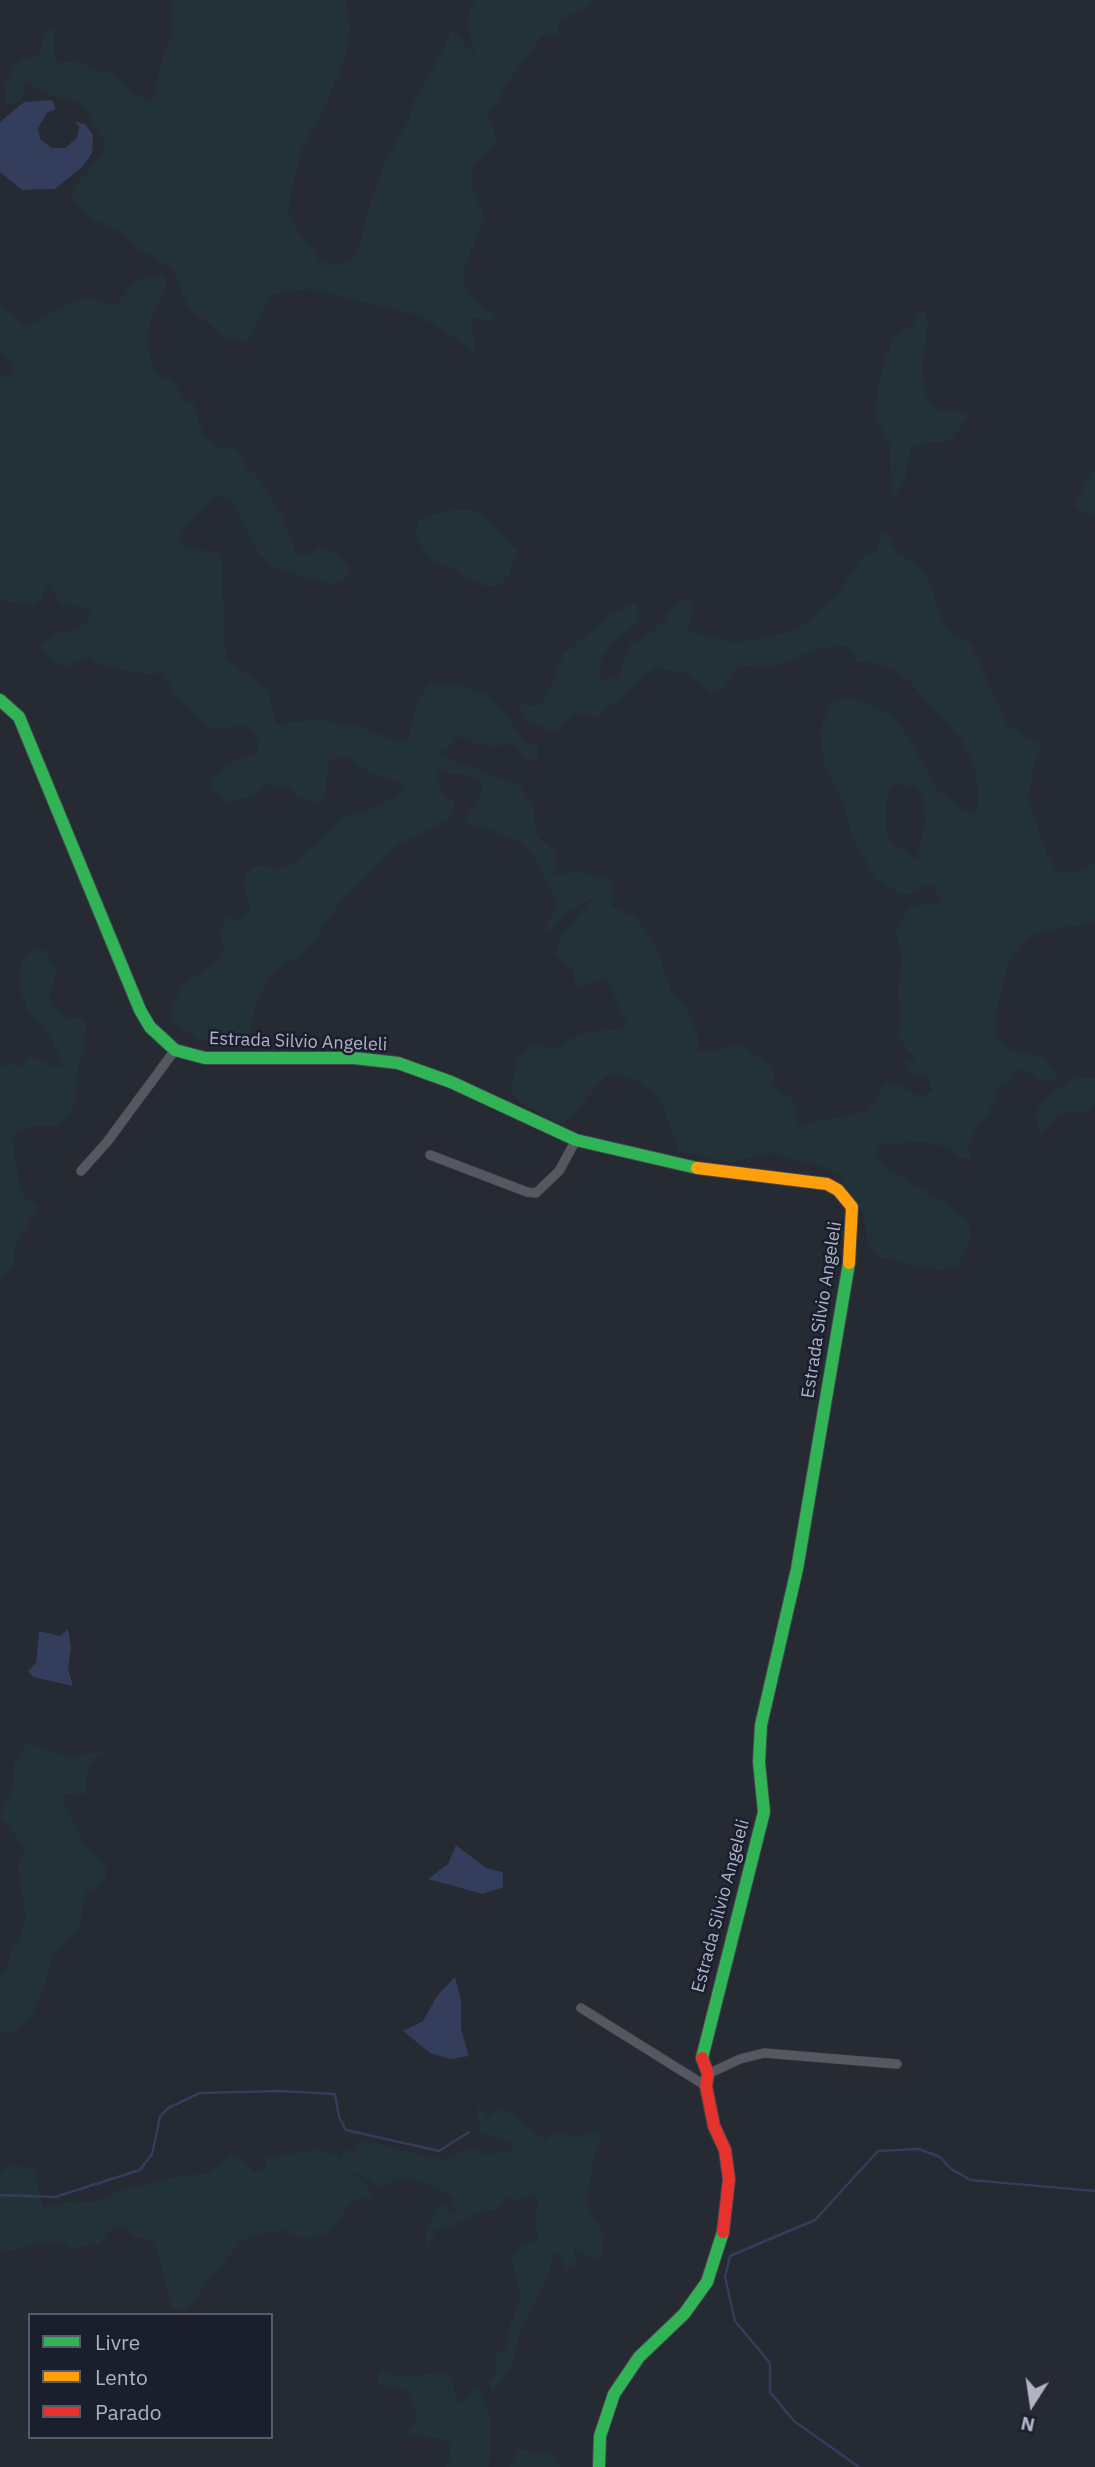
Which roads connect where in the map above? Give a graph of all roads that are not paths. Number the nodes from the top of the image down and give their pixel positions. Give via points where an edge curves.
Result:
1 (0, 700) edge
2 (174, 1050) junction
3 (576, 1140) junction
4 (430, 1155) dead end
5 (81, 1171) dead end
6 (581, 2008) dead end
7 (897, 2064) dead end
8 (707, 2080) junction
9 (598, 2467) edge

1 - 2 street via 19,717 140,1010
2 - 3 street, Estrada Silvio Angeleli via 205,1058 354,1058 398,1063 451,1082
2 - 5 street
3 - 4 street via 559,1171 536,1193
3 - 8 street, Estrada Silvio Angeleli via 716,1172 827,1184 847,1197 854,1216 800,1556 761,1725 764,1812 704,2045
6 - 8 street
7 - 8 street via 764,2053 740,2059
8 - 9 street, Estrada Silvio Angeleli via 727,2169 726,2221 707,2281 684,2314 639,2357 614,2394 600,2436

